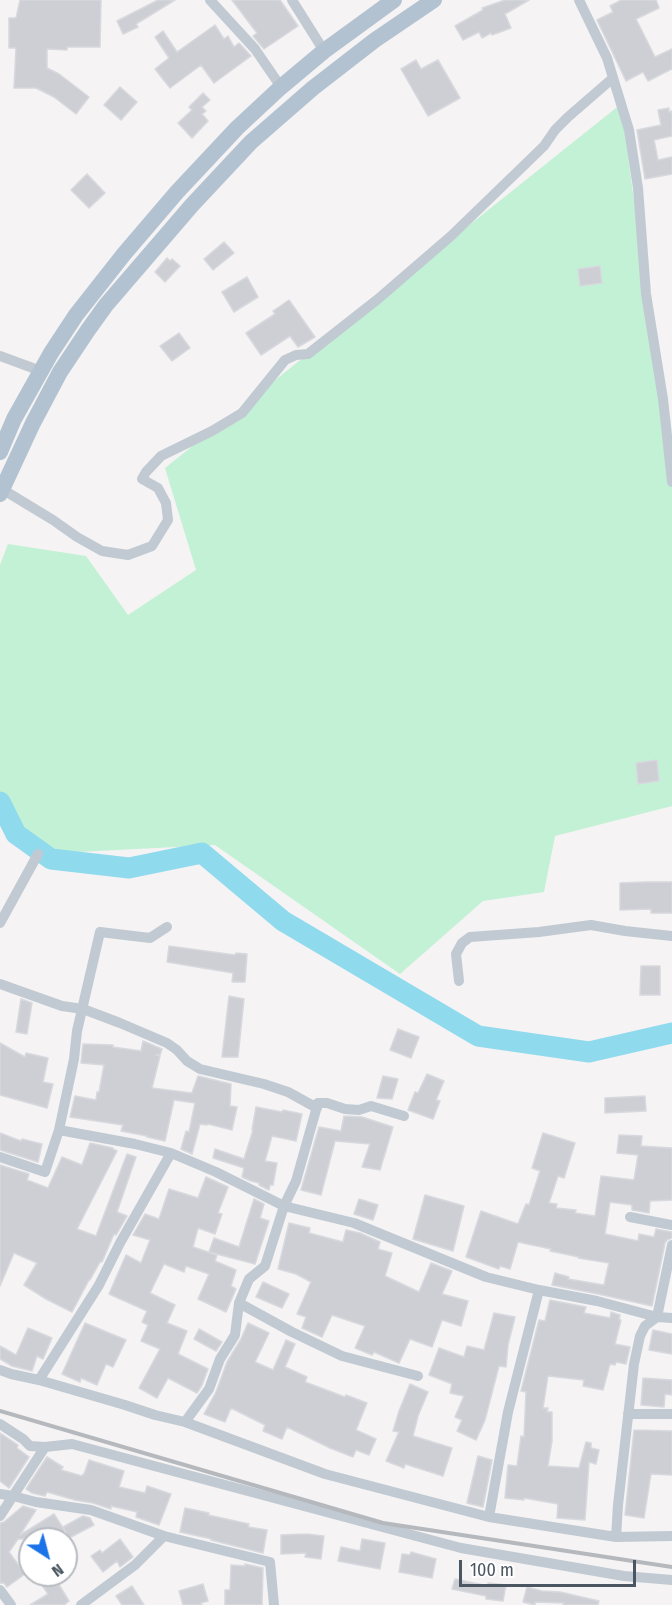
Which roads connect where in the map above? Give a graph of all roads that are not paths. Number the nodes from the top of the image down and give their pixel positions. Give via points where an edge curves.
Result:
1 (210, 0) edge
2 (292, 0) edge
3 (394, 0) edge
4 (434, 0) edge
5 (579, 0) edge
6 (324, 51) junction
7 (613, 78) junction
8 (281, 87) junction
9 (0, 356) edge
10 (41, 371) junction
11 (668, 398) edge
12 (0, 452) edge
13 (672, 482) edge
14 (1, 492) edge
15 (38, 854) dead end
16 (0, 923) edge
17 (167, 927) dead end
18 (672, 936) edge
19 (459, 981) dead end
20 (0, 984) edge
21 (83, 1009) junction
22 (318, 1108) junction
23 (404, 1116) dead end
24 (59, 1130) junction
25 (171, 1153) junction
26 (0, 1157) edge
27 (284, 1206) junction
28 (630, 1217) dead end
29 (672, 1225) edge
30 (672, 1245) edge
31 (539, 1290) junction
32 (239, 1303) junction
33 (657, 1317) junction
34 (672, 1318) edge
35 (0, 1370) edge
36 (418, 1376) dead end
37 (39, 1380) junction
38 (628, 1414) junction
39 (672, 1414) edge
40 (185, 1422) junction
41 (0, 1424) edge
42 (45, 1447) junction
43 (0, 1494) edge
44 (13, 1496) junction
45 (0, 1516) edge
46 (489, 1517) junction
47 (164, 1536) junction
48 (672, 1536) edge
49 (616, 1537) junction
50 (672, 1580) edge
51 (0, 1590) edge
52 (10, 1605) edge
53 (81, 1605) edge
54 (274, 1605) edge

1 - 8 street via 255,49
2 - 6 street
3 - 6 main road
4 - 14 main road via 313,88 251,142 192,205 88,330 55,382
5 - 7 street
6 - 8 main road
7 - 11 street via 629,130 646,294
7 - 14 street via 568,117 544,146 451,236 386,292 308,354 285,360 242,413 161,456 142,478 158,488 166,503 168,520 152,546 128,555 102,550
8 - 10 main road via 237,128 124,254 76,315
9 - 10 street
10 - 12 main road
11 - 13 street
15 - 16 street
17 - 21 street via 150,938 100,932
18 - 19 street via 591,925 470,937 456,954
20 - 21 street via 62,1006
21 - 22 street via 167,1043 200,1069 264,1084
21 - 24 street
22 - 23 street via 318,1103 327,1102 345,1109 371,1106
22 - 27 street via 296,1181
24 - 25 street
24 - 26 street via 45,1172
25 - 27 street
25 - 37 street via 99,1285
27 - 31 street via 354,1222 486,1277
27 - 32 street via 266,1266 249,1279
28 - 29 street
30 - 33 street
31 - 33 street
31 - 46 street via 508,1412
32 - 36 street via 342,1356
32 - 40 street via 235,1335 220,1359 210,1389
33 - 34 street
33 - 38 street via 640,1336
35 - 37 street
37 - 40 street
38 - 39 street
38 - 49 street
40 - 46 street via 325,1474
41 - 42 street via 30,1446
42 - 44 street
42 - 50 street via 72,1444 462,1548 624,1576
43 - 44 street
44 - 45 street
44 - 47 street via 91,1510
46 - 49 street
47 - 53 street
47 - 54 street via 270,1562
48 - 49 street
51 - 52 street

